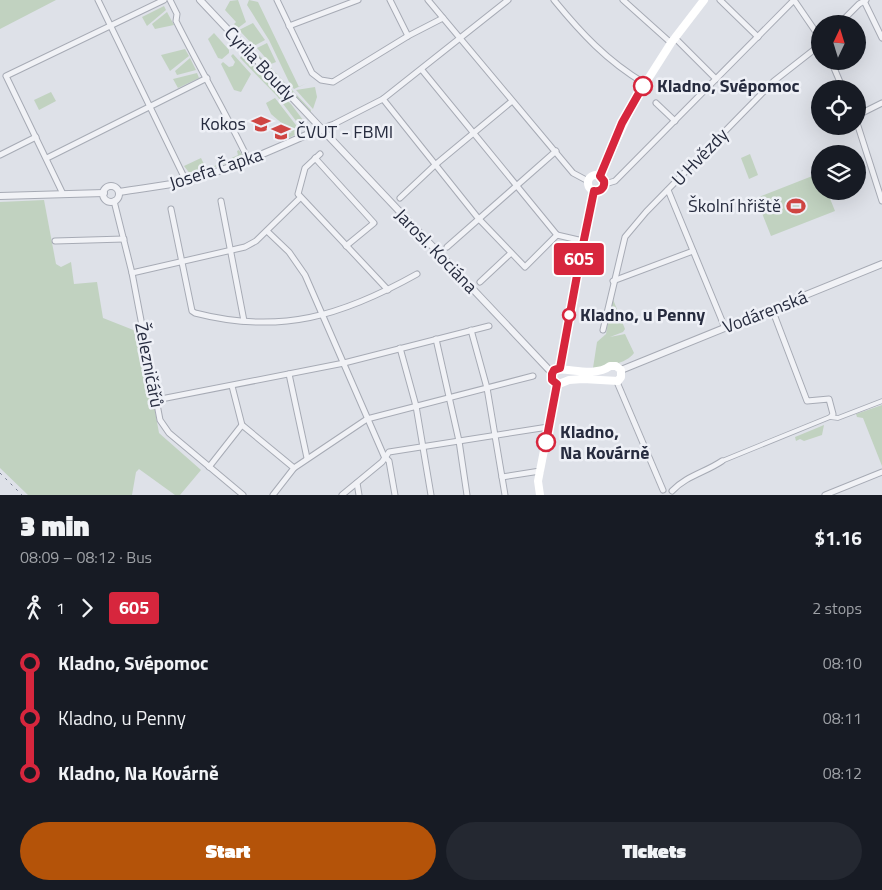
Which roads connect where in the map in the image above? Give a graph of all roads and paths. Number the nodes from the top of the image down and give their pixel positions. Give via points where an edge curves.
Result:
1 (98, 0) edge
2 (164, 0) edge
3 (170, 0) edge
4 (200, 0) edge
5 (278, 0) edge
6 (358, 0) edge
7 (390, 0) edge
8 (428, 0) edge
9 (508, 0) edge
10 (554, 0) edge
11 (622, 0) edge
12 (704, 0) edge
13 (720, 0) edge
14 (794, 0) edge
15 (865, 0) edge
16 (849, 15) edge
17 (443, 18) junction
18 (110, 25) junction
19 (811, 25) edge
20 (290, 26) junction
21 (408, 36) junction
22 (758, 37) junction
23 (882, 38) edge
24 (460, 39) junction
25 (673, 40) junction
26 (811, 52) edge
27 (422, 70) junction
28 (207, 78) junction
29 (716, 79) junction
30 (644, 84) junction
31 (383, 99) junction
32 (512, 101) junction
33 (656, 103) dead end
34 (882, 103) edge
35 (150, 106) junction
36 (866, 111) edge
37 (675, 121) junction
38 (320, 129) junction
39 (472, 134) junction
40 (861, 135) edge
41 (36, 138) junction
42 (556, 151) junction
43 (320, 154) dead end
44 (0, 156) edge
45 (46, 158) junction
46 (315, 158) junction
47 (249, 161) junction
48 (435, 164) junction
49 (600, 176) junction
50 (186, 181) junction
51 (588, 181) junction
52 (604, 184) junction
53 (516, 186) junction
54 (668, 190) junction
55 (594, 191) junction
56 (119, 192) junction
57 (104, 193) junction
58 (63, 194) junction
59 (881, 194) edge
60 (0, 196) edge
61 (300, 198) junction
62 (400, 198) dead end
63 (114, 201) junction
64 (221, 201) dead end
65 (882, 201) edge
66 (171, 209) dead end
67 (478, 218) junction
68 (267, 230) junction
69 (557, 235) junction
70 (124, 239) junction
71 (56, 241) dead end
72 (583, 241) junction
73 (346, 246) junction
74 (447, 247) dead end
75 (693, 251) junction
76 (231, 252) junction
77 (511, 253) junction
78 (182, 262) junction
79 (882, 264) edge
80 (132, 273) junction
81 (417, 274) dead end
82 (613, 281) junction
83 (480, 282) dead end
84 (388, 290) junction
85 (772, 309) junction
86 (324, 315) junction
87 (244, 321) junction
88 (489, 326) dead end
89 (724, 328) junction
90 (471, 330) junction
91 (603, 330) dead end
92 (436, 339) junction
93 (400, 348) junction
94 (344, 363) junction
95 (560, 368) junction
96 (621, 370) junction
97 (552, 372) junction
98 (289, 374) junction
99 (533, 376) dead end
100 (616, 382) junction
101 (557, 384) junction
102 (232, 386) junction
103 (487, 388) junction
104 (449, 398) junction
105 (156, 400) junction
106 (882, 401) edge
107 (416, 406) junction
108 (832, 416) junction
109 (367, 419) junction
110 (242, 425) junction
111 (548, 427) junction
112 (495, 435) junction
113 (459, 441) junction
114 (423, 446) junction
115 (384, 456) junction
116 (307, 458) junction
117 (722, 461) joint
118 (208, 467) junction
119 (294, 468) junction
120 (540, 472) junction
121 (882, 472) edge
122 (502, 476) junction
123 (357, 483) junction
124 (663, 490) junction
125 (674, 493) edge
126 (243, 495) edge
127 (272, 495) edge
128 (342, 495) edge
129 (359, 495) edge
130 (395, 495) edge
131 (431, 495) edge
132 (467, 495) edge
133 (505, 495) edge
134 (540, 495) edge
135 (659, 495) edge
136 (825, 495) edge

1 - 18 street
2 - 18 street
3 - 28 street via 177,14 176,21
4 - 38 street, Cyrila Boudy
5 - 20 street
6 - 20 street
7 - 21 street
8 - 17 street
9 - 24 street, Josefa Čapka
10 - 30 street via 610,61
11 - 25 street
12 - 25 main road
13 - 22 street
14 - 19 street
14 - 22 street
15 - 16 street
15 - 23 street
17 - 21 street
17 - 24 street
18 - 35 street
18 - 41 street via 6,76
20 - 21 street via 312,73 330,82
22 - 29 street
24 - 27 street, Josefa Čapka
24 - 32 street
25 - 29 street
25 - 30 main road
26 - 54 street, U Hvězdy via 774,81
27 - 31 street, Josefa Čapka
27 - 39 street
28 - 35 street
28 - 47 street
29 - 37 street
30 - 49 main road via 622,123
31 - 38 street, Josefa Čapka
31 - 48 street
32 - 39 street
32 - 42 street
33 - 37 street
34 - 36 street
35 - 45 street
35 - 50 street
37 - 52 street via 615,181
38 - 47 street, Josefa Čapka
38 - 97 street, Jarosl. Kociána
39 - 48 street
39 - 53 street
40 - 59 street
41 - 44 street
41 - 45 street
42 - 51 street via 573,173
42 - 53 street
43 - 46 street
45 - 58 street
46 - 61 street via 305,168 298,190
46 - 73 street via 374,223
47 - 50 street, Josefa Čapka
48 - 62 street
48 - 67 street
49 - 51 main road via 591,176
49 - 52 main road
50 - 56 street, Josefa Čapka
51 - 55 main road
52 - 55 main road via 600,190
53 - 67 street
53 - 69 street
54 - 75 street, U Hvězdy
54 - 82 street via 625,237
55 - 72 main road
56 - 57 street via 112,186
56 - 63 street
57 - 58 street
57 - 63 street via 107,200
58 - 60 street
59 - 65 street
61 - 68 street
61 - 73 street
63 - 70 street, Železničářů
64 - 76 street
66 - 78 street
67 - 74 street
67 - 77 street
68 - 76 street via 245,248
68 - 86 street via 305,275
69 - 72 street
69 - 77 street via 525,267
70 - 71 street
70 - 80 street, Železničářů
72 - 95 main road
73 - 84 street
75 - 82 street
75 - 89 street, U Hvězdy
76 - 78 street
76 - 87 street
77 - 83 street
78 - 80 street
78 - 87 street via 192,311
79 - 85 street, Vodárenská
80 - 105 street, Železničářů
81 - 84 street
82 - 91 street
84 - 86 street via 352,307
85 - 89 street, Vodárenská
85 - 108 street via 808,401 829,399
86 - 87 street via 275,322
86 - 94 street
88 - 90 street
89 - 96 street, Vodárenská
90 - 92 street
90 - 103 street
92 - 93 street
92 - 104 street
93 - 94 street
93 - 107 street
94 - 98 street
94 - 109 street
95 - 96 main road via 570,372 589,372 614,366
95 - 97 main road
96 - 100 main road via 621,377
97 - 101 main road via 552,380
98 - 102 street
98 - 116 street
99 - 103 street
100 - 101 main road via 604,378
100 - 124 street
101 - 111 main road
102 - 105 street
102 - 110 street
103 - 104 street
103 - 112 street
104 - 107 street
104 - 113 street
105 - 118 street, Železničářů via 164,428
106 - 108 street via 838,418
107 - 109 street
107 - 114 street
108 - 117 street
109 - 115 street
109 - 116 street
110 - 118 street
110 - 119 street
111 - 112 street
111 - 120 main road
112 - 113 street
112 - 122 street
113 - 114 street
113 - 132 street
114 - 115 street via 389,452
114 - 131 street
115 - 123 street via 382,462
115 - 130 street via 389,461
116 - 119 street
117 - 125 street via 683,481
118 - 126 street, Železničářů
119 - 127 street
120 - 122 street
120 - 134 main road
121 - 136 street
122 - 133 street
123 - 128 street
123 - 129 street
124 - 125 street
124 - 135 street

